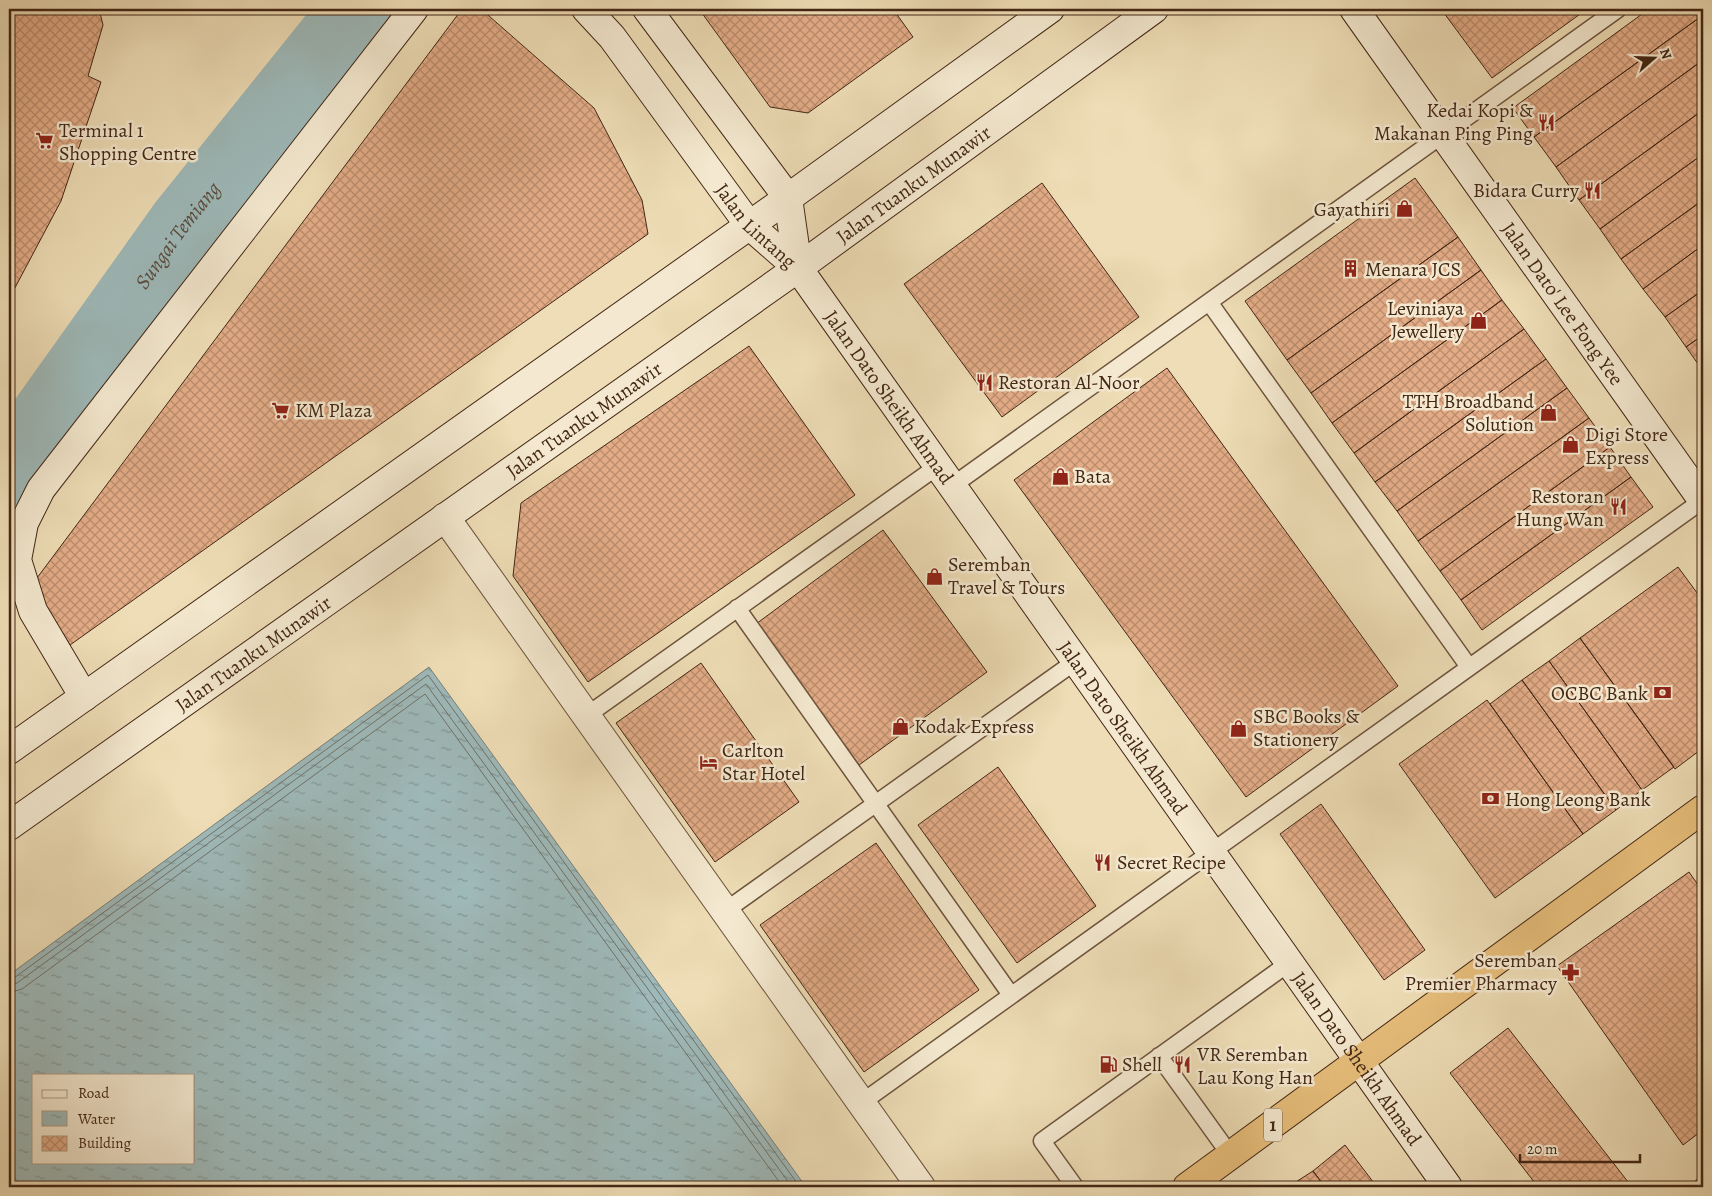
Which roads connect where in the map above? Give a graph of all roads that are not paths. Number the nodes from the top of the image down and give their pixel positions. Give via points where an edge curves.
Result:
1 (414, 9) edge
2 (586, 9) edge
3 (647, 9) edge
4 (1050, 9) edge
5 (1154, 9) edge
6 (1354, 9) edge
7 (1618, 9) edge
8 (1444, 134) junction
9 (788, 198) junction
10 (750, 225) junction
11 (798, 268) junction
12 (1209, 302) junction
13 (945, 476) junction
14 (1703, 500) edge
15 (445, 517) junction
16 (737, 608) junction
17 (1076, 661) junction
18 (1469, 667) junction
19 (84, 697) junction
20 (586, 716) junction
21 (9, 750) edge
22 (875, 803) junction
23 (1703, 809) edge
24 (9, 826) edge
25 (1210, 852) junction
26 (725, 911) junction
27 (1289, 963) junction
28 (1011, 995) junction
29 (1159, 1056) junction
30 (1360, 1062) junction
31 (861, 1103) junction
32 (1231, 1156) junction
33 (921, 1187) edge
34 (1075, 1187) edge
35 (1187, 1187) edge
36 (1448, 1187) edge

1 - 19 main road via 41,489 24,523 17,560 33,611
2 - 10 main road, Jalan Lintang via 612,37
3 - 9 main road, Jalan Lintang
4 - 9 main road
5 - 11 main road, Jalan Tuanku Munawir
6 - 8 main road, Jalan Dato' Lee Fong Yee
7 - 8 lane
8 - 12 lane
8 - 14 main road, Jalan Dato' Lee Fong Yee
9 - 10 main road
9 - 11 main road, Jalan Lintang
10 - 11 main road, Jalan Lintang
10 - 19 main road
11 - 13 main road, Jalan Dato Sheikh Ahmad
11 - 15 main road, Jalan Tuanku Munawir
12 - 13 lane
12 - 18 lane
13 - 16 lane
13 - 17 main road, Jalan Dato Sheikh Ahmad
14 - 18 lane
15 - 20 main road
15 - 24 main road, Jalan Tuanku Munawir
16 - 20 lane
16 - 22 lane
17 - 22 lane
17 - 25 main road, Jalan Dato Sheikh Ahmad
18 - 25 lane
19 - 21 main road
20 - 26 main road
22 - 26 lane
22 - 28 lane
23 - 30 highway, 1
25 - 27 main road, Jalan Dato Sheikh Ahmad
25 - 28 lane
26 - 31 main road
27 - 29 lane
27 - 30 main road, Jalan Dato Sheikh Ahmad
28 - 31 lane
29 - 32 lane
29 - 34 lane via 1042,1141
30 - 32 highway, 1
30 - 36 main road, Jalan Dato Sheikh Ahmad
31 - 33 main road
32 - 35 highway, 1

